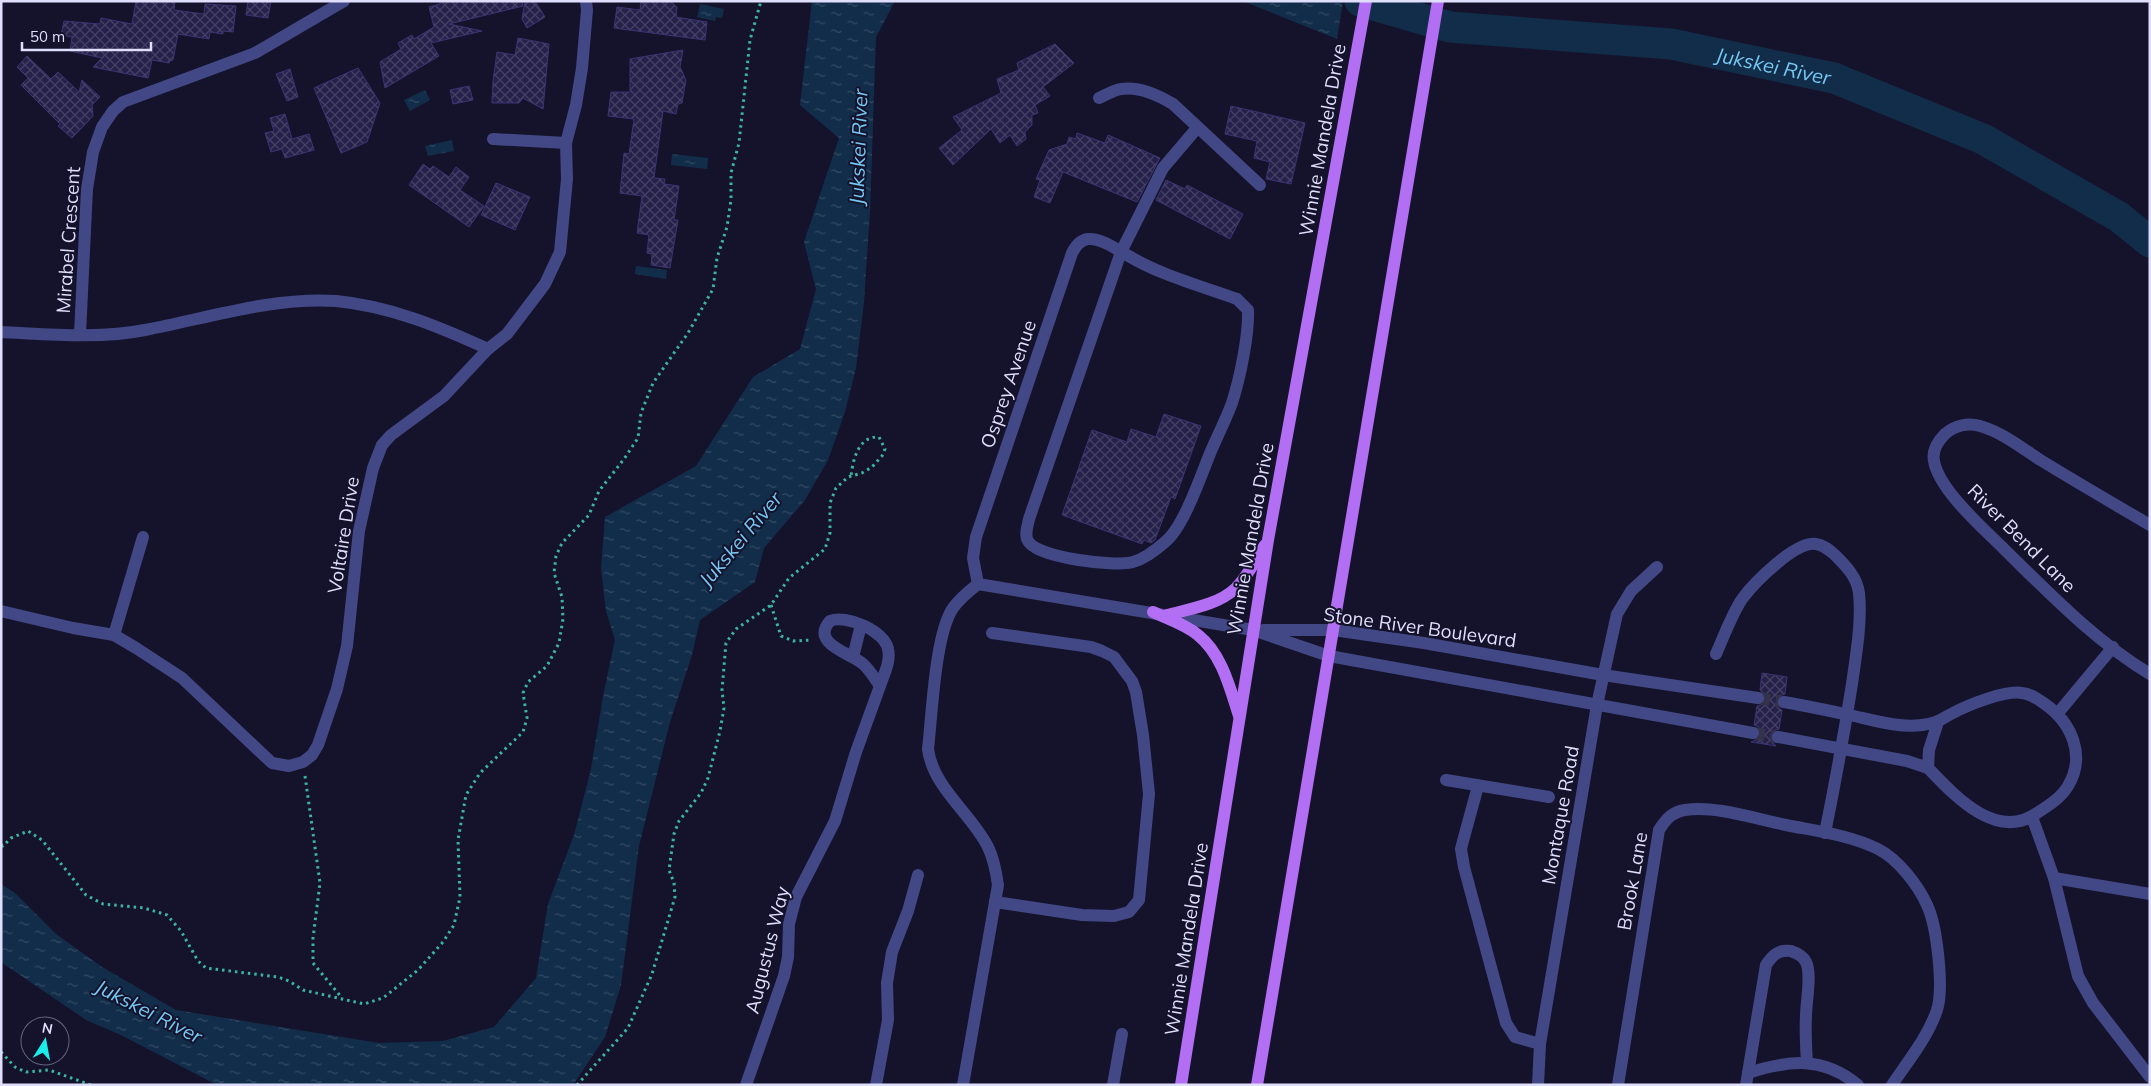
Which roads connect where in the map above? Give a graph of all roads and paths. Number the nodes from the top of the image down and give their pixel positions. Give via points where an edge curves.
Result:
1 (344, 1) edge
2 (586, 1) edge
3 (761, 1) edge
4 (1366, 1) edge
5 (1438, 1) edge
6 (1099, 98) dead end
7 (1197, 128) junction
8 (493, 139) dead end
9 (566, 143) junction
10 (1260, 185) dead end
11 (1121, 252) junction
12 (1, 332) edge
13 (80, 334) junction
14 (488, 349) junction
15 (851, 476) junction
16 (2150, 525) edge
17 (143, 537) dead end
18 (1268, 540) junction
19 (1657, 566) dead end
20 (978, 584) junction
21 (771, 606) junction
22 (1, 611) edge
23 (1153, 612) junction
24 (1167, 615) junction
25 (861, 625) junction
26 (1253, 630) junction
27 (1333, 630) junction
28 (992, 633) dead end
29 (114, 636) junction
30 (826, 638) junction
31 (2112, 647) junction
32 (1716, 654) dead end
33 (1329, 656) junction
34 (853, 657) junction
35 (2150, 674) edge
36 (1603, 675) junction
37 (880, 686) junction
38 (1758, 698) tunnel mouth
39 (1784, 702) tunnel mouth
40 (1597, 705) junction
41 (2058, 713) junction
42 (1847, 714) junction
43 (1240, 719) junction
44 (1938, 722) junction
45 (1753, 733) tunnel mouth
46 (1778, 737) tunnel mouth
47 (1842, 750) junction
48 (303, 762) junction
49 (1928, 768) junction
50 (1446, 780) dead end
51 (1478, 786) junction
52 (1549, 797) dead end
53 (2032, 817) junction
54 (1825, 833) junction
55 (1, 845) edge
56 (918, 875) dead end
57 (2054, 878) junction
58 (2150, 894) edge
59 (995, 902) junction
60 (342, 999) junction
61 (1122, 1034) dead end
62 (1540, 1044) junction
63 (1, 1052) edge
64 (1807, 1063) junction
65 (2150, 1077) edge
66 (1747, 1079) edge
67 (92, 1085) edge
68 (577, 1085) edge
69 (746, 1085) edge
70 (876, 1085) edge
71 (963, 1085) edge
72 (1113, 1085) edge
73 (1181, 1085) edge
74 (1257, 1085) edge
75 (1538, 1085) edge
76 (1618, 1085) edge
77 (1858, 1085) edge
78 (1892, 1085) edge

1 - 13 street, Mirabel Crescent via 255,53 123,102 113,111 93,152 87,189
2 - 9 street via 582,68
3 - 60 path via 750,40 739,143 731,173 727,227 717,258 713,289 688,333 653,383 642,413 638,438 599,491 589,515 562,544 556,556 554,573 562,597 563,619 559,643 547,666 528,682 523,693 527,718 523,732 480,773 466,795 458,840 460,897 454,926 418,970 383,998 364,1004
4 - 18 main road, Winnie Mandela Drive
5 - 27 main road
6 - 7 street via 1119,89 1132,88 1160,96
7 - 10 street
7 - 11 street via 1163,168
8 - 9 street
9 - 14 street via 567,179 560,252 545,284 527,310 507,334
11 - 11 street via 1237,300 1248,310 1232,403 1172,536 1141,558 1125,563 1089,562 1038,549 1026,538
11 - 20 street, Osprey Avenue via 1088,239 1075,247 976,538 973,558
12 - 13 street
13 - 14 street via 146,330 226,312 291,302 336,302 386,309
14 - 48 street, Voltaire Drive via 444,396 391,435 382,446 365,497 347,646 318,745
15 - 15 path via 872,467 882,456 885,449 879,437 869,439 856,452
15 - 21 path via 836,488 830,503 830,533 825,549 789,578
16 - 31 street, River Bend Lane via 1980,425 1952,428 1942,436 1935,449 1937,470 1963,508 2058,602
17 - 29 street
18 - 24 main road via 1244,579 1228,594 1211,603
18 - 26 main road, Winnie Mandela Drive
19 - 36 street, Montaque Road via 1621,605
20 - 23 street
20 - 59 street via 952,610 942,635 928,749 938,778 988,847 996,867
21 - 30 path via 781,636 794,641
21 - 68 path via 736,629 726,643 722,690 724,708 715,754 701,793 679,821 674,834 668,870 674,882 675,897 639,1007 628,1028
22 - 29 street
23 - 24 street
23 - 43 main road via 1199,635 1222,669
24 - 26 street
25 - 30 street, Augustus Way via 834,620 828,624
25 - 34 street
25 - 37 street, Augustus Way via 886,642 889,660
26 - 27 street, Stone River Boulevard
26 - 33 street, Stone River Boulevard
26 - 43 main road, Winnie Mandela Drive
27 - 33 main road
27 - 36 street, Stone River Boulevard
28 - 59 street via 1091,646 1114,657 1132,680 1136,692 1149,794 1139,900 1129,912 1114,916 1082,915
29 - 48 street via 182,678 272,763 289,766
30 - 34 street via 834,648
31 - 35 street, River Bend Lane
31 - 41 street
32 - 42 street via 1742,600 1756,583 1800,548 1815,544 1826,547 1847,566 1859,591 1855,664
33 - 40 street, Stone River Boulevard
33 - 74 main road
34 - 37 street via 863,664
36 - 38 street, Stone River Boulevard
36 - 40 street, Montaque Road
37 - 69 street, Augustus Way via 835,821 796,897 784,976
39 - 42 street
40 - 45 street, Stone River Boulevard
40 - 62 street, Montaque Road
41 - 44 street via 2034,696 2010,693 1953,712
41 - 53 street via 2073,736 2074,774 2068,788
42 - 44 street via 1903,726
42 - 47 street
43 - 73 main road, Winnie Mandela Drive
44 - 49 street via 1929,750
46 - 47 street
47 - 49 street via 1907,761
47 - 54 street
48 - 60 path via 320,884 313,963
49 - 53 street via 1956,797 1988,818 2006,822
50 - 51 street
51 - 52 street
51 - 62 street via 1463,841 1464,867 1506,1023 1515,1036
53 - 57 street
54 - 76 street, Brook Lane via 1695,809 1672,813 1665,820 1655,849
54 - 78 street, Brook Lane via 1879,849 1896,862 1917,888 1932,917 1940,980 1939,1001 1925,1036
55 - 60 path via 28,831 42,840 86,895 103,904 144,908 167,915 206,968 278,977 303,990
56 - 70 street via 892,952 887,982 888,1020
57 - 58 street
57 - 65 street via 2078,976 2093,1003
59 - 71 street
61 - 72 street
62 - 75 street, Montaque Road
63 - 67 path via 15,1067 26,1072 49,1070
64 - 66 street via 1764,1068
64 - 66 street via 1808,967 1805,959 1797,953 1779,952 1766,965
64 - 77 street via 1824,1065

